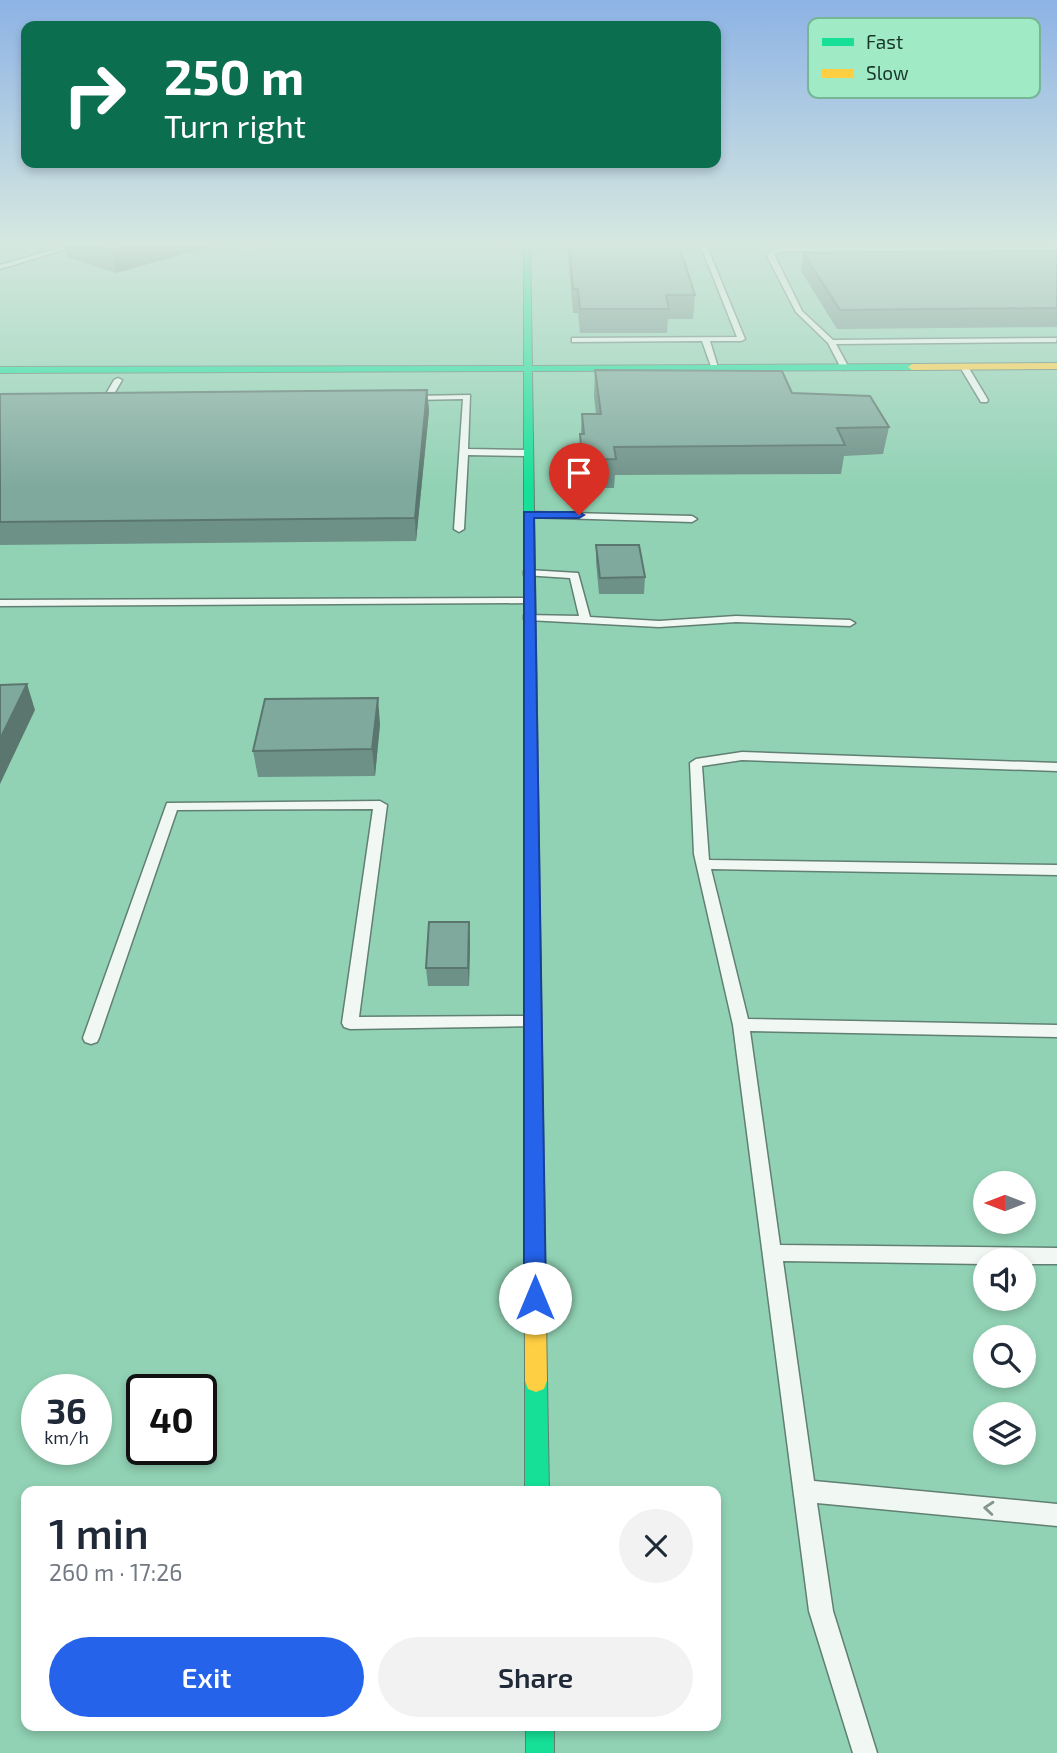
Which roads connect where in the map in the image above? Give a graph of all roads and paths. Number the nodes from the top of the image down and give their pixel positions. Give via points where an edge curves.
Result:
1 (528, 324) edge
2 (735, 324) edge
3 (812, 324) edge
4 (575, 340) dead end
5 (705, 340) junction
6 (1057, 340) edge
7 (831, 342) junction
8 (1057, 366) edge
9 (964, 367) junction
10 (845, 368) junction
11 (716, 369) junction
12 (0, 370) edge
13 (528, 370) junction
14 (118, 380) junction
15 (0, 381) edge
16 (398, 398) edge
17 (120, 400) edge
18 (984, 400) dead end
19 (93, 401) edge
20 (106, 401) junction
21 (464, 452) junction
22 (528, 453) junction
23 (528, 515) junction
24 (692, 519) dead end
25 (459, 529) dead end
26 (528, 573) junction
27 (0, 603) edge
28 (528, 609) junction
29 (584, 620) junction
30 (850, 623) dead end
31 (1056, 769) edge
32 (703, 864) junction
33 (1057, 870) edge
34 (532, 1022) junction
35 (741, 1025) junction
36 (1057, 1031) edge
37 (91, 1038) dead end
38 (772, 1253) junction
39 (1057, 1256) edge
40 (537, 1486) edge
41 (805, 1492) junction
42 (1057, 1515) edge
43 (540, 1731) edge
44 (540, 1753) edge
45 (865, 1753) edge

1 - 13 main road
2 - 5 lane via 741,339
3 - 7 lane
4 - 5 lane
5 - 11 lane
6 - 7 lane
7 - 10 lane
8 - 9 main road
9 - 10 main road
9 - 18 lane
10 - 11 main road
11 - 13 main road
12 - 13 main road via 489,366
13 - 14 main road via 490,377
13 - 22 main road
14 - 15 main road
14 - 20 lane
16 - 21 lane via 467,397
17 - 20 lane
19 - 20 lane
21 - 22 lane
21 - 25 lane
22 - 23 main road
23 - 24 lane
23 - 26 main road
26 - 28 main road
26 - 29 lane via 574,575
27 - 28 lane
28 - 29 lane
28 - 34 main road
29 - 30 lane
31 - 32 lane via 742,756 696,764
32 - 33 lane
32 - 35 lane
34 - 37 lane via 350,1023 380,804 172,806
34 - 40 main road
35 - 36 lane
35 - 38 lane
38 - 39 lane
38 - 41 lane
42 -> 41 lane
41 - 45 lane via 821,1611
43 - 44 main road

